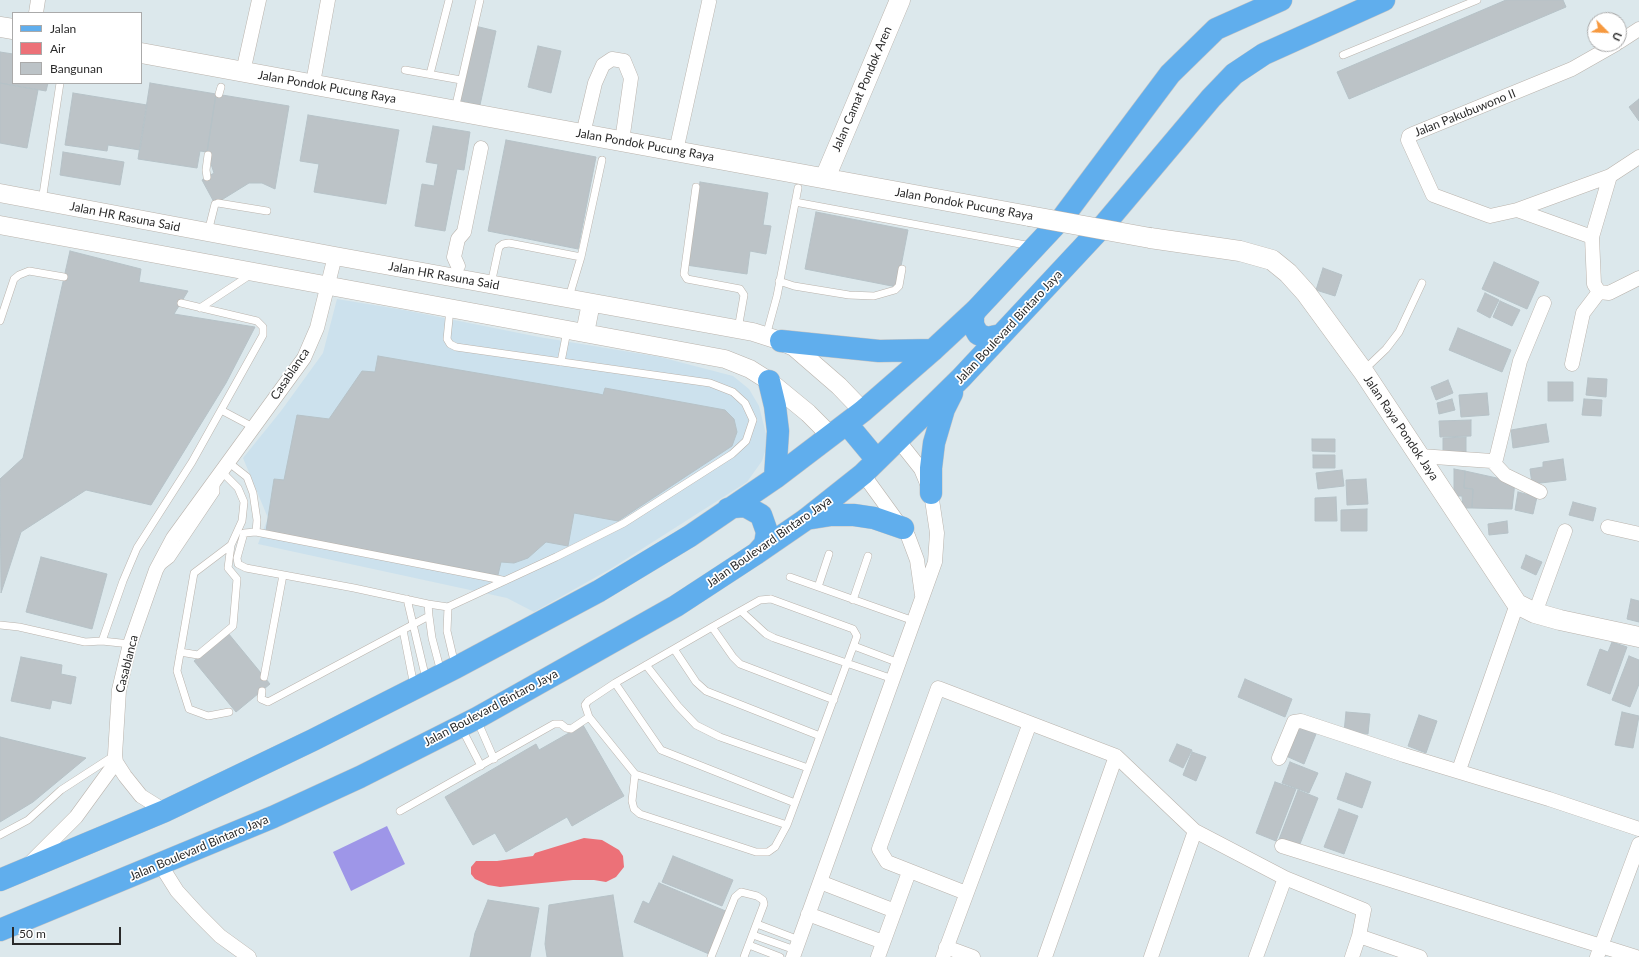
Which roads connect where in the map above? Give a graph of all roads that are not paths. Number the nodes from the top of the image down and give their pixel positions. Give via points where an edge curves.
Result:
1 (38, 0) edge
2 (259, 0) edge
3 (328, 0) edge
4 (449, 0) edge
5 (480, 0) edge
6 (900, 0) edge
7 (1281, 0) edge
8 (1384, 0) edge
9 (1478, 0) edge
10 (710, 2) dead end
11 (36, 12) edge
12 (0, 27) edge
13 (12, 29) edge
14 (1639, 29) edge
15 (1627, 37) edge
16 (1602, 52) edge
17 (142, 53) edge
18 (1343, 55) dead end
19 (405, 70) dead end
20 (243, 72) junction
21 (430, 74) junction
22 (461, 80) junction
23 (60, 84) edge
24 (313, 84) junction
25 (454, 110) junction
26 (583, 134) junction
27 (622, 141) junction
28 (481, 148) dead end
29 (676, 151) junction
30 (208, 155) dead end
31 (1639, 157) edge
32 (602, 160) dead end
33 (1610, 176) junction
34 (207, 177) dead end
35 (825, 178) junction
36 (696, 187) dead end
37 (798, 188) dead end
38 (0, 193) edge
39 (42, 201) junction
40 (796, 202) junction
41 (1517, 210) junction
42 (267, 211) dead end
43 (0, 225) edge
44 (208, 232) junction
45 (1592, 237) junction
46 (1150, 238) joint
47 (1036, 248) junction
48 (335, 256) junction
49 (580, 257) junction
50 (902, 269) dead end
51 (254, 272) junction
52 (457, 272) junction
53 (64, 277) dead end
54 (1639, 278) edge
55 (779, 281) junction
56 (1422, 283) dead end
57 (491, 284) junction
58 (328, 286) junction
59 (1599, 292) junction
60 (569, 299) junction
61 (181, 303) dead end
62 (591, 303) junction
63 (1544, 303) dead end
64 (200, 308) junction
65 (450, 308) junction
66 (976, 310) junction
67 (0, 321) edge
68 (738, 329) junction
69 (567, 330) junction
70 (585, 333) junction
71 (1001, 334) junction
72 (774, 338) junction
73 (933, 350) junction
74 (561, 362) junction
75 (1572, 364) dead end
76 (1363, 371) junction
77 (961, 378) junction
78 (769, 381) junction
79 (221, 410) junction
80 (847, 423) junction
81 (253, 428) junction
82 (898, 440) junction
83 (1420, 456) junction
84 (1492, 461) junction
85 (870, 467) junction
86 (222, 470) junction
87 (775, 478) junction
88 (1540, 492) dead end
89 (931, 493) junction
90 (728, 510) junction
91 (805, 520) junction
92 (1608, 527) dead end
93 (903, 528) junction
94 (1564, 531) dead end
95 (256, 532) junction
96 (1639, 534) edge
97 (231, 545) junction
98 (757, 553) junction
99 (829, 554) dead end
100 (868, 556) dead end
101 (284, 575) junction
102 (790, 577) dead end
103 (502, 580) junction
104 (818, 587) junction
105 (922, 598) junction
106 (407, 599) junction
107 (853, 600) junction
108 (428, 604) junction
109 (1517, 604) junction
110 (448, 606) junction
111 (741, 611) junction
112 (1535, 613) junction
113 (429, 616) junction
114 (914, 621) junction
115 (414, 624) junction
116 (0, 625) edge
117 (712, 627) junction
118 (403, 630) junction
119 (1639, 637) edge
120 (102, 641) junction
121 (130, 644) junction
122 (854, 646) junction
123 (674, 649) junction
124 (180, 652) junction
125 (848, 662) junction
126 (899, 663) junction
127 (646, 665) junction
128 (264, 677) dead end
129 (434, 678) junction
130 (893, 680) junction
131 (615, 683) junction
132 (262, 691) dead end
133 (834, 700) junction
134 (229, 712) dead end
135 (589, 717) junction
136 (469, 722) junction
137 (1030, 724) junction
138 (820, 736) junction
139 (1116, 756) junction
140 (116, 758) junction
141 (1279, 758) dead end
142 (494, 759) junction
143 (481, 766) junction
144 (808, 768) junction
145 (1459, 770) junction
146 (635, 774) junction
147 (795, 803) junction
148 (165, 811) junction
149 (400, 812) dead end
150 (787, 825) junction
151 (1639, 829) edge
152 (1195, 831) junction
153 (0, 835) edge
154 (1639, 844) edge
155 (1282, 846) dead end
156 (160, 864) junction
157 (910, 872) junction
158 (8, 878) edge
159 (1285, 878) junction
160 (820, 882) junction
161 (966, 894) junction
162 (895, 911) junction
163 (808, 914) junction
164 (30, 917) junction
165 (0, 924) edge
166 (757, 924) junction
167 (0, 930) edge
168 (752, 934) junction
169 (1359, 936) junction
170 (883, 942) junction
171 (749, 945) junction
172 (796, 949) edge
173 (1599, 951) edge
174 (944, 952) edge
175 (249, 957) edge
176 (711, 957) edge
177 (746, 957) edge
178 (780, 957) edge
179 (878, 957) edge
180 (973, 957) edge
181 (1045, 957) edge
182 (1151, 957) edge
183 (1256, 957) edge
184 (1352, 957) edge
185 (1420, 957) edge
186 (1636, 957) edge

1 - 11 street
2 - 20 street
3 - 24 street
4 - 21 lane
5 - 22 lane
6 - 35 main road, Jalan Camat Pondok Aren
7 - 47 main road via 1216,29 1170,74 1079,197
8 - 71 main road, Jalan Boulevard Bintaro Jaya via 1264,54 1234,74 1103,226
9 - 18 lane
10 - 29 street
12 - 13 main road
14 - 15 street
16 - 41 street, Jalan Pakubuwono II via 1572,69 1409,136 1408,140 1433,195 1490,216
17 - 20 main road, Jalan Pondok Pucung Raya
19 - 21 lane
20 - 24 main road, Jalan Pondok Pucung Raya
21 - 22 lane
22 - 25 lane
23 - 39 lane
24 - 25 main road, Jalan Pondok Pucung Raya
25 - 26 main road, Jalan Pondok Pucung Raya
26 - 27 main road, Jalan Pondok Pucung Raya
26 - 27 street via 595,83 603,66 612,58 624,61 631,78
27 - 29 main road, Jalan Pondok Pucung Raya
28 - 52 street via 464,232 467,240
29 - 35 main road, Jalan Pondok Pucung Raya
30 - 34 lane
31 - 33 street
32 - 49 lane
33 - 41 street
33 - 45 street
35 - 46 main road, Jalan Pondok Pucung Raya, bridge
36 - 68 lane via 684,274 687,279 740,289 744,296
37 - 40 lane
38 - 39 street, Jalan HR Rasuna Said
39 - 44 street, Jalan HR Rasuna Said
40 - 47 lane
40 - 55 lane
41 - 45 street
42 - 44 lane via 217,203
43 - 51 street
44 - 48 street, Jalan HR Rasuna Said
45 - 59 street via 1594,284
46 - 76 main road, Jalan Raya Pondok Jaya via 1240,251 1272,260 1306,293
47 - 66 main road
48 - 52 street, Jalan HR Rasuna Said
48 - 58 street, Casablanca
49 - 57 lane via 503,244 499,247
49 - 60 lane
50 - 55 lane via 899,286 895,290 874,296 849,295
51 - 58 street
51 - 64 lane
52 - 57 street, Jalan HR Rasuna Said
53 - 67 lane via 29,271 19,274 14,278
54 - 59 street via 1609,293
55 - 72 lane
56 - 76 lane via 1399,332
57 - 60 street, Jalan HR Rasuna Said
58 - 65 street
58 - 81 street, Casablanca via 317,328 304,358
59 - 75 street via 1583,313
60 - 62 street, Jalan HR Rasuna Said
61 - 64 lane
62 - 68 street, Jalan HR Rasuna Said
62 - 70 street
63 - 84 street via 1520,361 1498,454
64 - 79 lane via 257,321 263,327 263,335
65 - 69 street
65 - 74 lane via 447,338 450,344 456,347
66 - 71 main road via 973,325 978,334 987,338
66 - 73 main road
68 - 72 street, Jalan HR Rasuna Said
69 - 70 street
69 - 74 lane
70 - 78 street via 724,359 750,369
71 - 77 main road, Jalan Boulevard Bintaro Jaya
72 - 73 main road via 879,351
72 - 80 street, Jalan HR Rasuna Said via 794,347 813,362
73 - 80 main road
74 - 103 lane via 710,383 733,392 745,402 753,420 746,441 732,454 624,523 556,557
76 - 83 main road, Jalan Raya Pondok Jaya
77 - 82 main road, Jalan Boulevard Bintaro Jaya
77 - 89 main road via 944,409 936,437 931,462
78 - 80 street via 808,413
78 - 87 main road via 778,431
79 - 81 lane
79 - 120 lane via 192,462 137,548
80 - 85 main road
80 - 87 main road
81 - 86 street, Casablanca
82 - 85 main road, Jalan Boulevard Bintaro Jaya
82 - 89 street via 921,469
83 - 84 street
83 - 109 main road, Jalan Raya Pondok Jaya
84 - 88 street via 1506,475
85 - 91 main road, Jalan Boulevard Bintaro Jaya
85 - 93 street
86 - 95 lane via 247,477 254,493
86 - 97 lane via 238,488 244,502 242,521
86 - 121 street, Casablanca via 173,538 156,570
87 - 90 main road
89 - 105 street via 936,520 935,562
90 - 98 main road via 746,506 761,515 767,532 764,544
90 - 129 main road via 684,540 599,591
91 - 93 main road via 831,515 854,515 874,518
91 - 98 main road, Jalan Boulevard Bintaro Jaya
92 - 96 street
93 - 105 street via 917,560
94 - 112 street
95 - 101 lane via 244,533 241,538 238,564 246,568
95 - 103 lane
97 - 124 lane via 194,573
97 - 124 lane via 228,568 236,579 233,626 198,655
98 - 136 main road, Jalan Boulevard Bintaro Jaya via 676,606
99 - 104 lane
100 - 107 lane
101 - 106 lane
101 - 128 lane
102 - 104 lane
103 - 110 lane
104 - 107 lane
105 - 114 street
106 - 108 lane
106 - 115 lane
107 - 114 lane
108 - 110 lane
108 - 113 lane
109 - 112 main road
109 - 145 street
110 - 129 lane via 447,632
111 - 117 lane
111 - 122 lane via 760,600 771,599 853,629 857,636
111 - 125 lane via 766,634
112 - 119 main road
113 - 115 lane
113 - 129 lane
114 - 126 street
115 - 118 lane
115 - 129 lane
116 - 120 lane via 85,642
117 - 123 lane
117 - 133 lane via 740,664
118 - 129 lane
118 - 132 lane via 268,702 261,699
120 - 121 lane
121 - 140 street, Casablanca via 119,690
122 - 125 lane
122 - 126 lane
123 - 127 lane
123 - 138 lane via 696,682 706,691
124 - 134 lane via 177,671 189,709 208,716
125 - 130 lane
125 - 133 lane
126 - 130 street
127 - 131 lane
127 - 144 lane via 696,725 720,737
129 - 148 main road
130 - 160 street
131 - 135 lane via 587,702
131 - 147 lane via 661,750
133 - 138 lane
135 - 142 lane via 571,729 554,724
135 - 146 lane
136 - 142 lane
136 - 143 lane
136 - 156 main road, Jalan Boulevard Bintaro Jaya via 360,777
137 - 139 street
137 - 157 street via 938,688 879,849 887,862
137 - 161 street
138 - 144 lane
139 - 152 street
139 - 181 street
140 - 148 street via 124,776 141,796
140 - 153 lane via 61,790 28,820
140 - 158 street via 76,817
141 - 145 street via 1294,722 1301,721
142 - 143 lane
143 - 149 lane
144 - 147 lane
145 - 151 street
146 - 150 lane
146 - 150 lane via 632,801 634,809 640,814 756,852 768,852 775,847
147 - 150 lane
148 - 158 main road
152 - 159 street
152 - 182 street
154 - 173 street
155 - 173 street
156 - 164 main road, Jalan Boulevard Bintaro Jaya
156 - 175 street via 177,892 198,914 220,936
157 - 161 street
157 - 162 street
159 - 169 street via 1364,910
159 - 183 street
160 - 162 street
160 - 163 street
161 - 174 street
162 - 170 street
163 - 170 street
163 - 172 street
164 - 165 main road, Jalan Boulevard Bintaro Jaya
164 - 167 main road, Jalan Boulevard Bintaro Jaya
166 - 168 lane
166 - 172 lane
166 - 176 lane via 764,907 763,900 757,896 739,893 735,897
168 - 171 lane
168 - 172 lane
169 - 184 street
169 - 185 street
170 - 179 street
171 - 177 lane
171 - 178 lane
173 - 186 street
174 - 180 street

